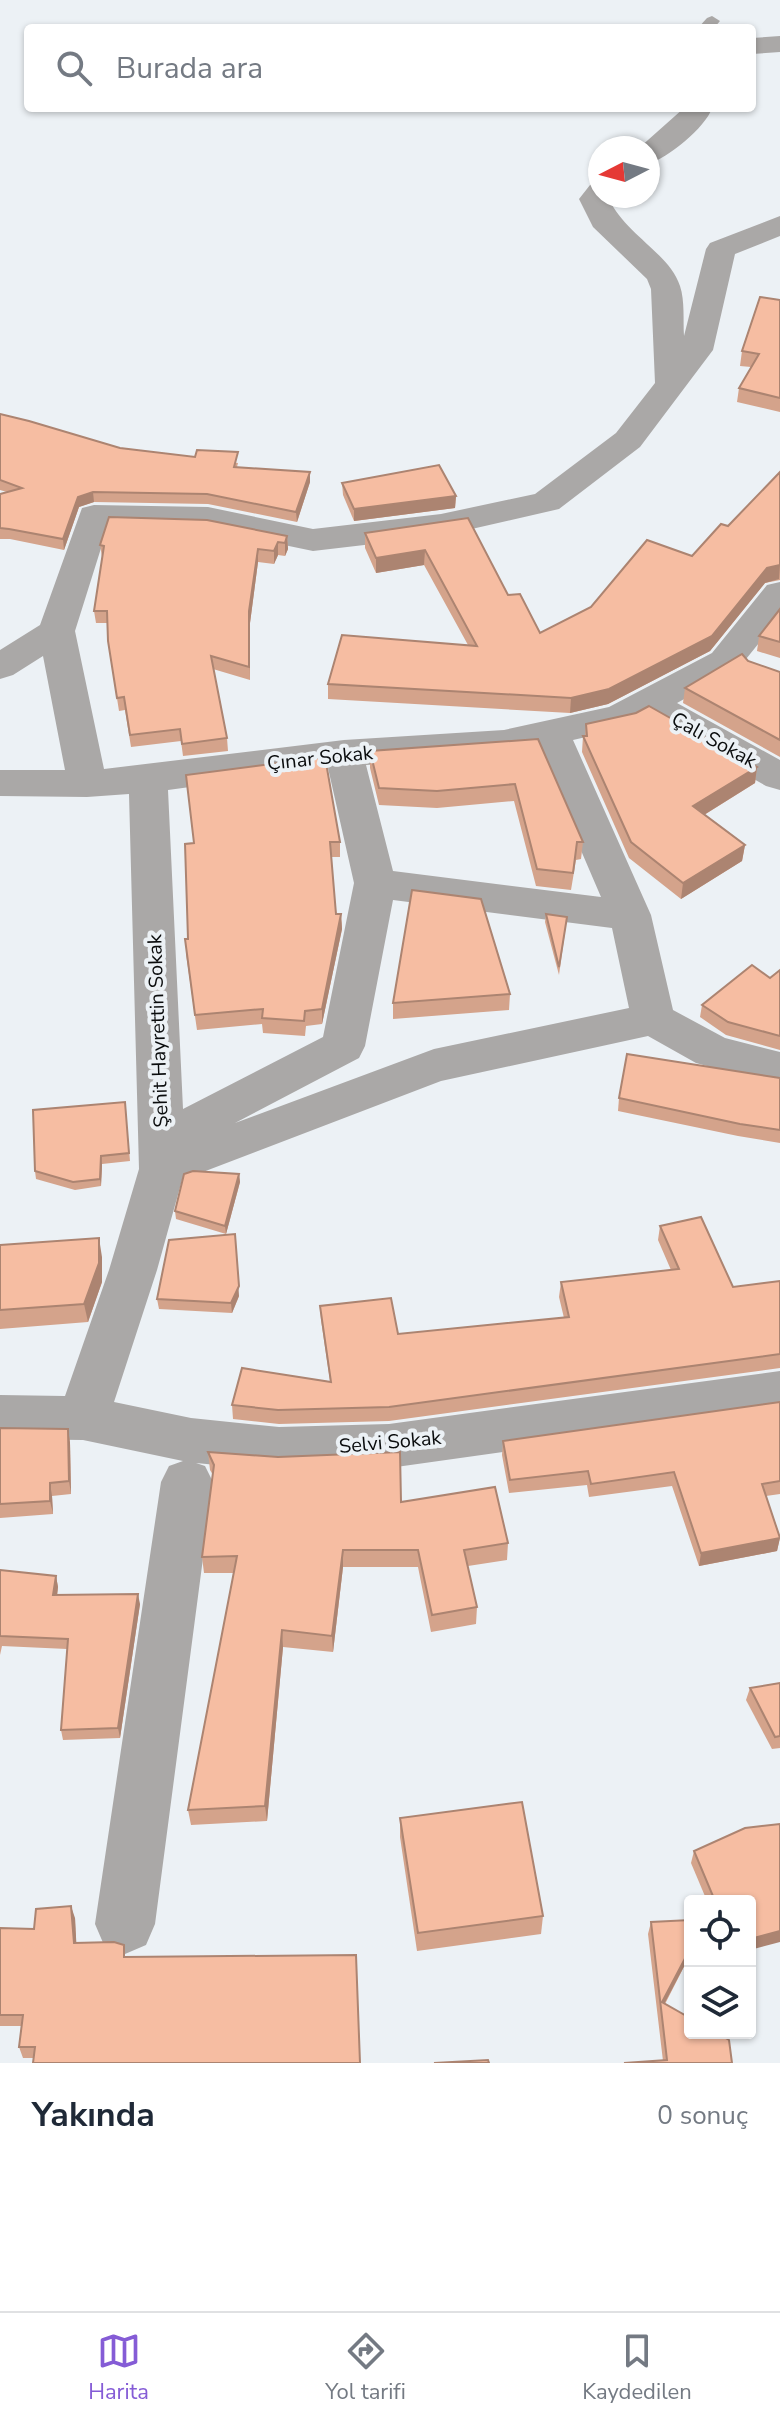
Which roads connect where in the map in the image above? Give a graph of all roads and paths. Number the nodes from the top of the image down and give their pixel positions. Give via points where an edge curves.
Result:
1 (780, 44) edge
2 (756, 46) edge
3 (697, 112) edge
4 (660, 147) edge
5 (598, 208) edge
6 (780, 225) edge
7 (671, 383) junction
8 (780, 593) edge
9 (57, 631) junction
10 (0, 667) edge
11 (648, 703) junction
12 (550, 733) junction
13 (344, 753) junction
14 (780, 777) edge
15 (148, 779) junction
16 (0, 783) edge
17 (87, 784) junction
18 (375, 883) junction
19 (630, 915) junction
20 (653, 1019) junction
21 (780, 1069) edge
22 (162, 1154) junction
23 (780, 1392) edge
24 (0, 1417) edge
25 (83, 1418) junction
26 (187, 1482) dead end
27 (125, 1924) dead end

1 - 2 street
3 - 4 street
5 - 7 street via 604,221 661,276
6 - 7 street via 721,249 697,350
7 - 9 street via 628,440 547,502 441,525 313,540 208,518 94,515
8 - 11 street, Çınar Sokak via 725,661
9 - 10 street
9 - 17 street
11 - 12 street, Çınar Sokak via 620,717
11 - 14 street, Çalı Sokak
12 - 13 street, Çınar Sokak via 504,743
12 - 19 street
13 - 15 street, Çınar Sokak
13 - 18 street
15 - 17 street
15 - 22 street, Şehit Hayrettin Sokak
16 - 17 street
18 - 19 street
18 - 22 street via 343,1046
19 - 20 street
20 - 21 street via 712,1051
20 - 22 street via 434,1066
22 - 25 street, Şehit Hayrettin Sokak via 133,1270
23 - 25 street, Selvi Sokak via 389,1446 279,1449 191,1440
24 - 25 street, Selvi Sokak
26 - 27 street

